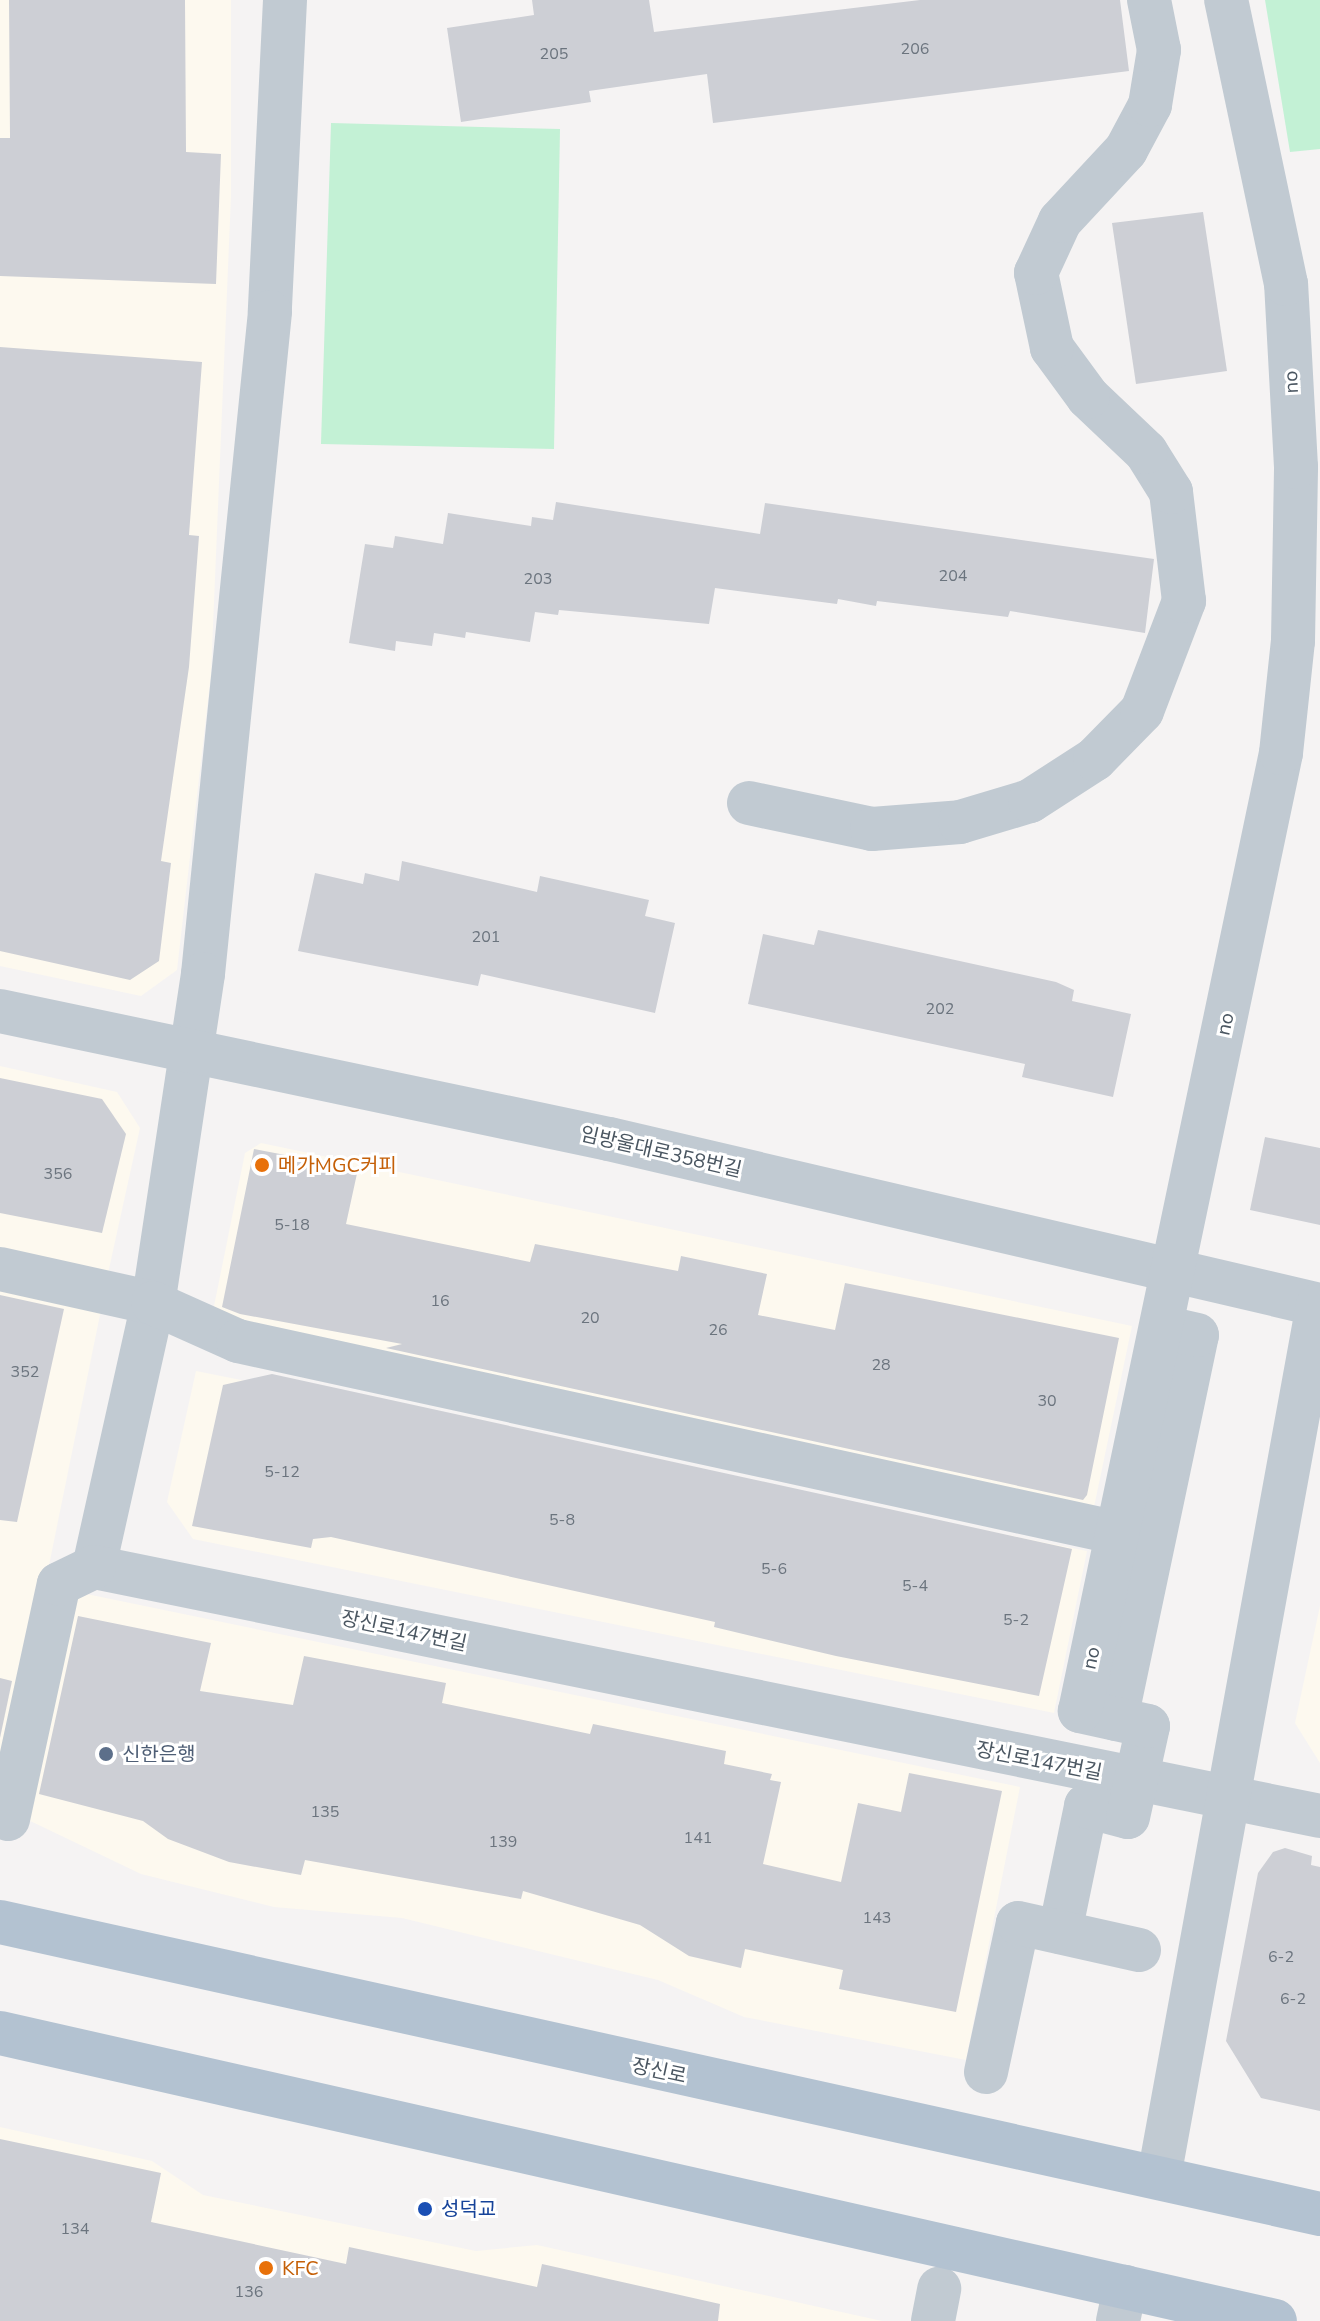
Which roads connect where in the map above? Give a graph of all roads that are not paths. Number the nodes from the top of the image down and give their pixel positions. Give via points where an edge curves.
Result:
1 (285, 0) edge
2 (1149, 0) edge
3 (1226, 0) edge
4 (749, 803) dead end
5 (0, 1011) edge
6 (194, 1052) junction
7 (0, 1269) edge
8 (1174, 1274) junction
9 (153, 1303) junction
10 (1319, 1305) edge
11 (1163, 1327) junction
12 (1118, 1533) junction
13 (94, 1567) junction
14 (1116, 1719) junction
15 (1136, 1781) junction
16 (1229, 1800) junction
17 (1320, 1816) edge
18 (8, 1819) dead end
19 (0, 1922) edge
20 (1060, 1932) junction
21 (1139, 1950) dead end
22 (0, 2033) edge
23 (986, 2072) dead end
24 (1159, 2177) junction
25 (1320, 2214) edge
26 (1122, 2304) edge
27 (1275, 2321) edge

1 - 6 street via 270,312
2 - 4 street via 1159,50 1150,105 1126,150 1060,221 1036,273 1052,348 1088,397 1146,452 1171,492 1184,601 1142,711 1095,759 1030,801 960,822 872,829
3 - 8 street, no via 1286,284 1296,467 1293,641 1281,753
5 - 6 street, 임방울대로358번길
6 - 8 street, 임방울대로358번길 via 609,1139
6 - 9 street
7 - 9 street
8 - 10 street, 임방울대로358번길
8 - 11 street, no
9 - 12 street via 238,1341
9 - 13 street
10 - 16 street
11 - 12 street, no
11 - 14 street via 1197,1335
12 - 14 street, no via 1080,1711
13 - 15 street, 장신로147번길
13 - 18 street via 59,1584
14 - 15 street, no via 1148,1726
15 - 16 street, 장신로147번길
15 - 20 street, no via 1128,1817 1086,1806
16 - 17 street, 장신로147번길
16 - 24 street
19 - 24 main road, 장신로 via 420,2020
20 - 21 street
20 - 23 street via 1018,1923 1010,2024
22 - 26 main road
24 - 25 main road, 장신로
26 - 27 main road

